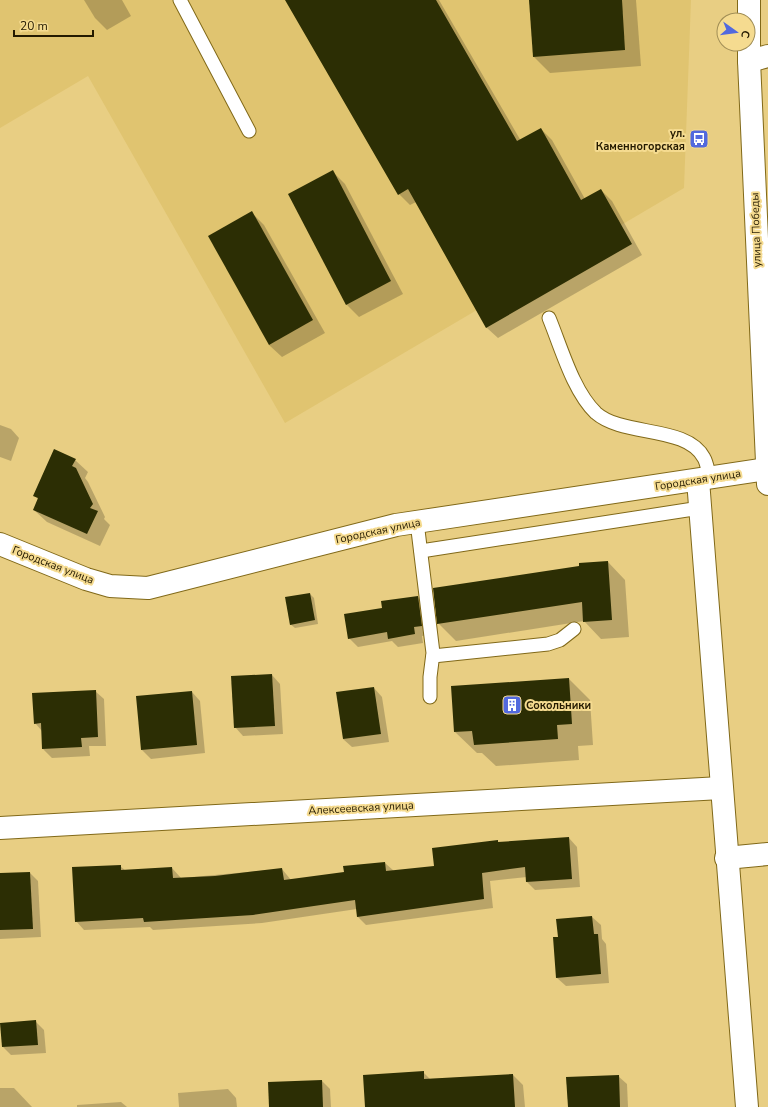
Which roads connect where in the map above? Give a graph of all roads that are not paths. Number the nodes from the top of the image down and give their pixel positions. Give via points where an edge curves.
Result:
1 (180, 0) edge
2 (749, 0) edge
3 (759, 58) edge
4 (250, 131) dead end
5 (549, 318) dead end
6 (765, 373) edge
7 (767, 477) edge
8 (704, 479) junction
9 (700, 508) junction
10 (417, 522) junction
11 (0, 544) edge
12 (421, 551) junction
13 (574, 629) dead end
14 (433, 656) junction
15 (430, 697) dead end
16 (721, 788) junction
17 (0, 828) edge
18 (768, 854) edge
19 (726, 858) junction
20 (747, 1107) edge

1 - 4 lane
2 - 3 street, улица Победы
3 - 6 street, улица Победы
5 - 8 lane via 583,397 597,414 613,423 689,443 704,457
6 - 7 street, улица Победы
7 - 8 street, Городская улица
8 - 9 street
8 - 10 street, Городская улица
9 - 12 lane
9 - 16 street
10 - 11 street, Городская улица via 396,525 148,588 110,586 86,579
10 - 12 lane
12 - 14 lane
13 - 14 lane via 560,640 548,644
14 - 15 lane
16 - 17 street, Алексеевская улица
16 - 19 street
18 - 19 street
19 - 20 street

